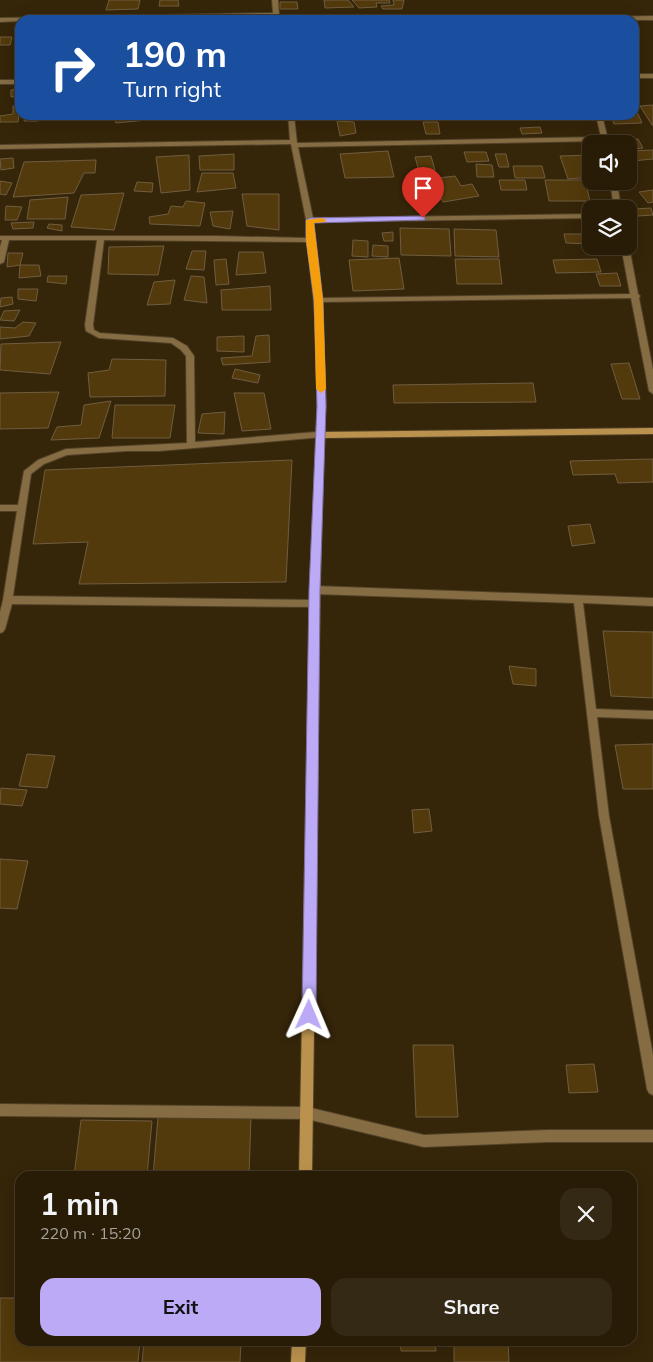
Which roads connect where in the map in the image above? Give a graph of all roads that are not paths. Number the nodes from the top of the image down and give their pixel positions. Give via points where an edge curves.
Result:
1 (276, 0) edge
2 (276, 15) edge
3 (639, 18) edge
4 (653, 18) edge
5 (0, 20) edge
6 (15, 20) edge
7 (639, 76) edge
8 (653, 76) edge
9 (0, 82) edge
10 (15, 82) edge
11 (292, 120) edge
12 (600, 120) edge
13 (604, 135) edge
14 (582, 141) edge
15 (294, 144) junction
16 (0, 147) edge
17 (582, 216) edge
18 (310, 220) junction
19 (3, 238) edge
20 (101, 239) junction
21 (310, 240) junction
22 (627, 255) edge
23 (0, 262) edge
24 (636, 296) junction
25 (318, 300) junction
26 (653, 391) edge
27 (653, 431) edge
28 (320, 435) junction
29 (190, 445) junction
30 (0, 508) edge
31 (21, 508) junction
32 (315, 590) junction
33 (8, 600) junction
34 (578, 600) junction
35 (653, 602) edge
36 (314, 604) junction
37 (0, 629) edge
38 (592, 713) junction
39 (653, 715) edge
40 (653, 1089) edge
41 (0, 1110) edge
42 (308, 1113) junction
43 (653, 1136) edge
44 (305, 1171) edge
45 (299, 1346) edge
46 (298, 1362) edge

1 - 2 street
3 - 4 street
5 - 6 street
7 - 8 street
9 - 10 street
11 - 15 street
12 - 13 street
14 - 15 street
15 - 16 street
15 - 18 street
17 - 18 street
18 - 21 street
19 - 20 street
19 - 23 street
20 - 21 street
20 - 29 street via 90,330 98,335 173,341 184,348 190,356
21 - 25 street
22 - 24 street
24 - 25 street
24 - 26 street
25 - 28 street
27 - 28 main road
28 - 29 street
28 - 32 main road
29 - 31 street via 66,452 41,462 26,473
30 - 31 street
31 - 33 street
32 - 34 street
32 - 36 main road
33 - 36 street
33 - 37 street
34 - 35 street
34 - 38 street
36 - 42 main road
38 - 39 street
38 - 40 street via 604,816
41 - 42 street
42 - 43 street via 424,1142 548,1136
42 - 44 main road
45 - 46 main road

